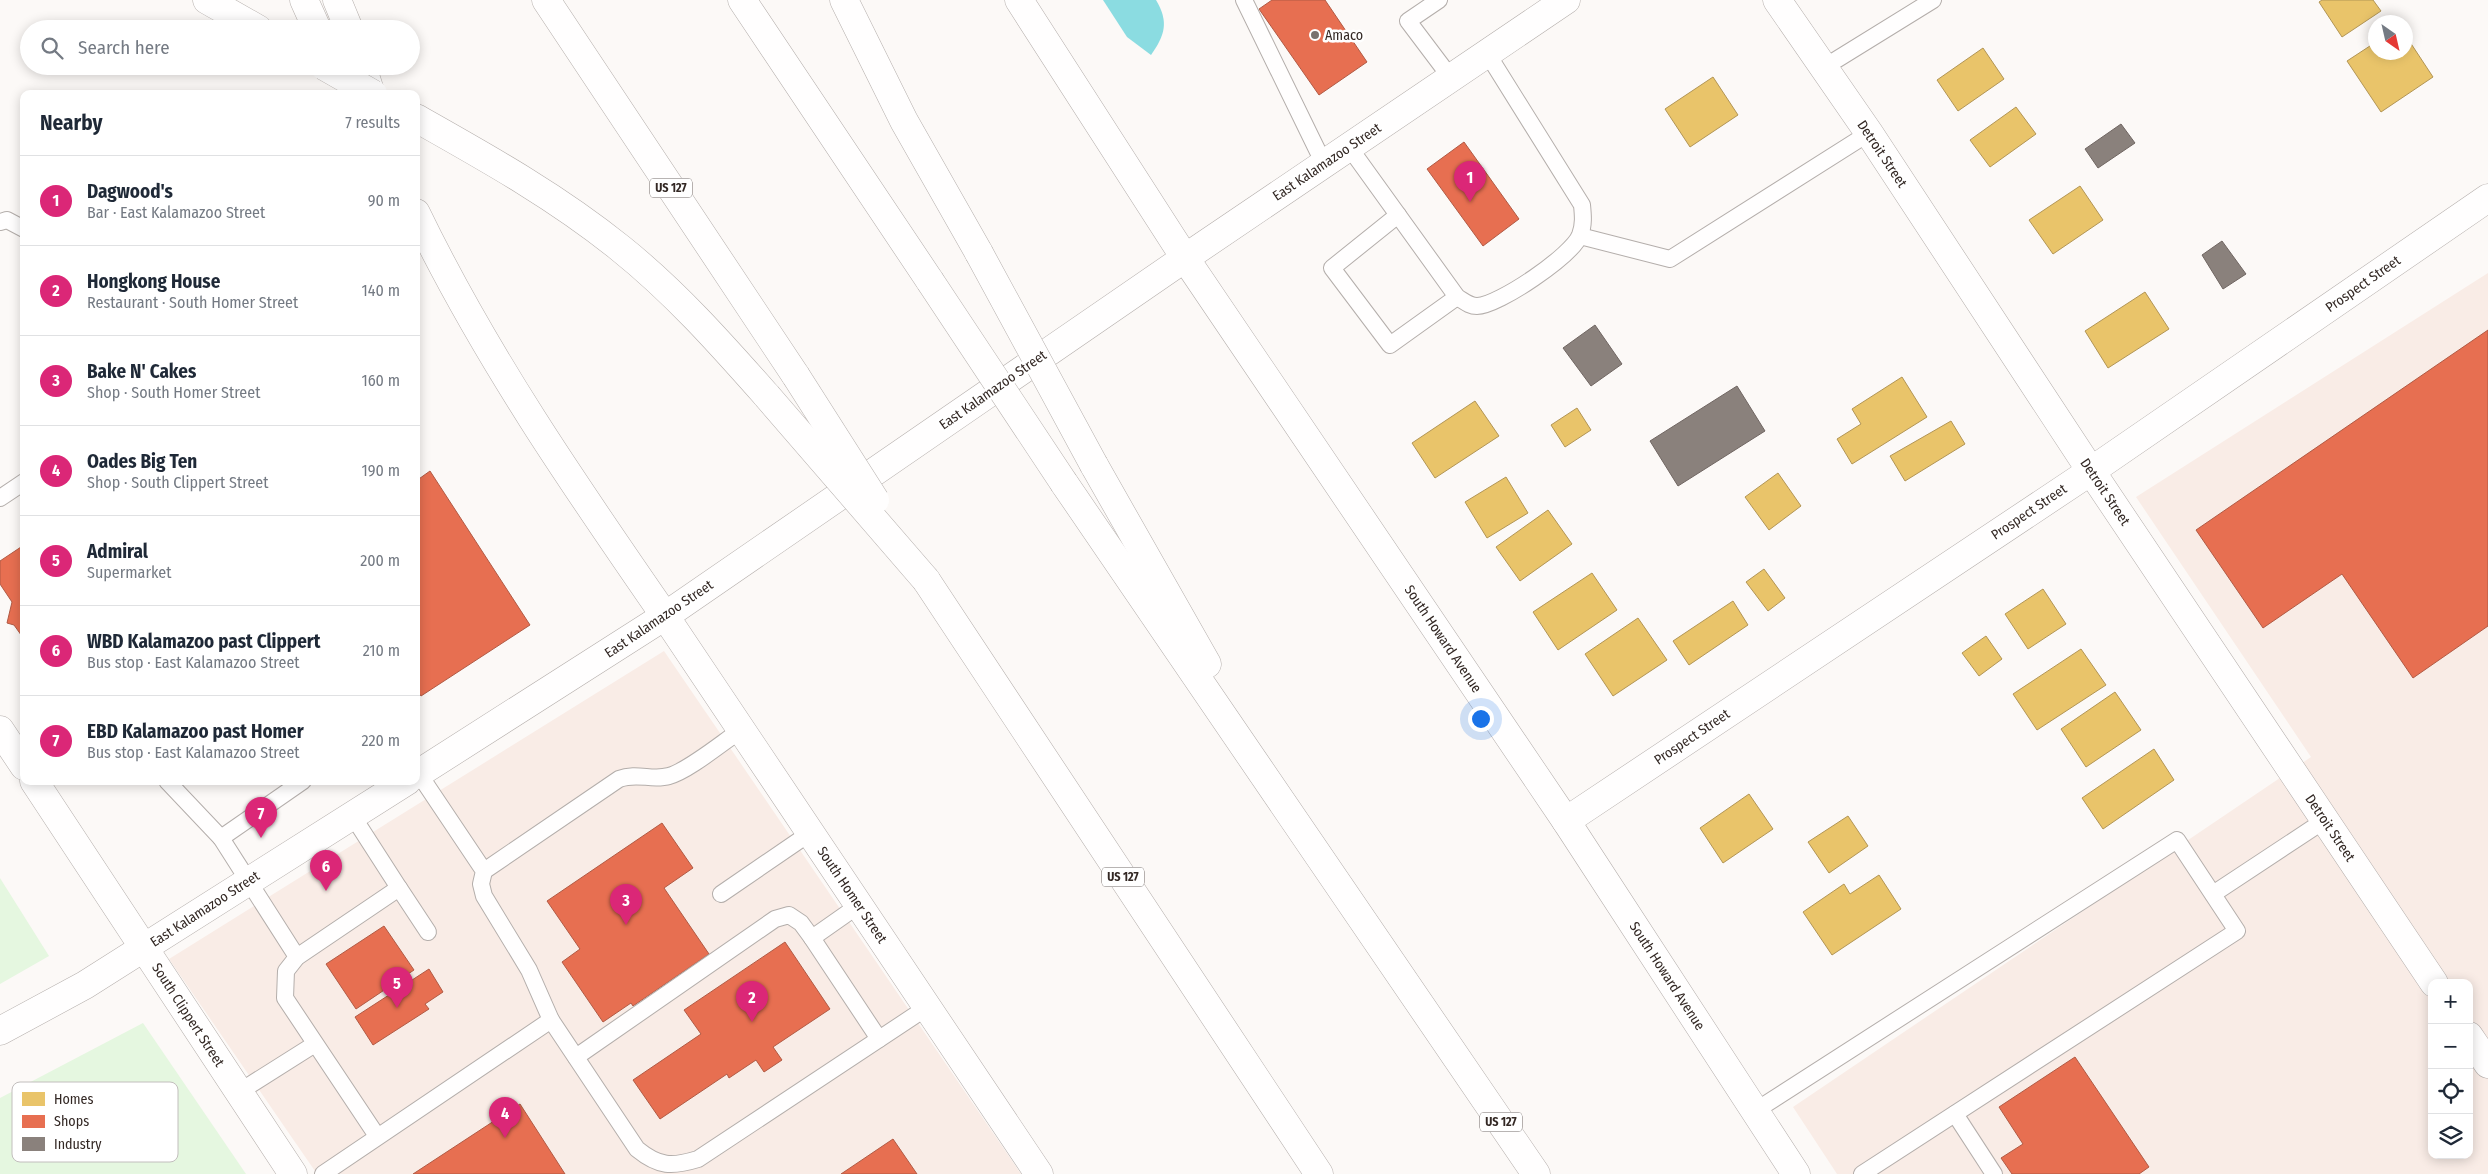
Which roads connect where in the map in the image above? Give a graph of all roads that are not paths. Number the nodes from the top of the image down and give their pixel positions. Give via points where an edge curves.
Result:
1 (304, 0) edge
2 (337, 0) edge
3 (546, 0) edge
4 (742, 0) edge
5 (844, 0) edge
6 (1019, 0) edge
7 (1244, 0) edge
8 (1439, 0) edge
9 (1566, 0) edge
10 (1777, 0) edge
11 (1933, 0) edge
12 (210, 2) edge
13 (242, 20) edge
14 (313, 20) edge
15 (345, 20) edge
16 (1487, 53) junction
17 (1823, 68) junction
18 (339, 75) edge
19 (342, 75) edge
20 (365, 75) edge
21 (1451, 78) junction
22 (351, 90) edge
23 (365, 90) edge
24 (371, 90) edge
25 (420, 120) edge
26 (1869, 133) junction
27 (1349, 147) junction
28 (1324, 164) junction
29 (2488, 198) edge
30 (1398, 215) junction
31 (420, 220) edge
32 (0, 222) edge
33 (20, 227) edge
34 (1580, 236) junction
35 (1185, 258) junction
36 (1457, 297) junction
37 (2091, 471) junction
38 (20, 485) edge
39 (0, 498) edge
40 (926, 580) junction
41 (665, 616) junction
42 (0, 730) edge
43 (741, 730) junction
44 (20, 760) edge
45 (420, 773) edge
46 (37, 785) edge
47 (171, 785) edge
48 (297, 785) edge
49 (400, 785) edge
50 (415, 785) edge
51 (352, 815) junction
52 (2325, 820) junction
53 (1566, 821) junction
54 (810, 832) junction
55 (221, 838) junction
56 (484, 871) junction
57 (248, 881) junction
58 (399, 888) junction
59 (721, 894) dead end
60 (2213, 894) junction
61 (858, 905) junction
62 (428, 932) dead end
63 (812, 938) junction
64 (144, 948) junction
65 (298, 956) junction
66 (2431, 979) edge
67 (926, 1008) junction
68 (550, 1020) junction
69 (0, 1031) edge
70 (879, 1039) junction
71 (2473, 1042) edge
72 (315, 1044) junction
73 (576, 1057) junction
74 (2488, 1064) edge
75 (1467, 1070) junction
76 (239, 1092) junction
77 (1755, 1111) junction
78 (1955, 1114) junction
79 (378, 1136) junction
80 (293, 1174) edge
81 (323, 1174) edge
82 (1039, 1174) edge
83 (1319, 1174) edge
84 (1536, 1174) edge
85 (1796, 1174) edge
86 (1862, 1174) edge
87 (1994, 1174) edge

1 - 14 main road
2 - 15 main road
3 - 40 main road, US 127, bridge via 796,376
4 - 75 main road, US 127, bridge via 1064,483
5 - 75 main road, bridge via 904,121 1218,683
6 - 35 main road, South Howard Avenue
7 - 28 lane
8 - 21 lane via 1408,21
9 - 16 main road, East Kalamazoo Street
10 - 17 main road, Detroit Street
11 - 17 lane
12 - 13 main road
16 - 21 main road, East Kalamazoo Street
16 - 34 lane via 1582,205 1584,220
17 - 26 main road, Detroit Street
18 - 23 main road, bridge
19 - 22 main road
20 - 24 main road
21 - 27 main road, East Kalamazoo Street
25 - 40 main road, bridge via 523,178 621,249 693,316 767,396
26 - 34 lane via 1670,259
26 - 37 main road, Detroit Street
27 - 28 main road, East Kalamazoo Street
27 - 30 lane
28 - 35 main road, East Kalamazoo Street
29 - 37 main road, Prospect Street
30 - 36 lane
30 - 36 lane via 1332,268 1390,345
31 - 41 main road, South Homer Street via 469,316 512,388
32 - 33 lane via 7,220
34 - 36 lane via 1565,256 1492,302 1469,305
35 - 41 main road, East Kalamazoo Street
35 - 53 main road, South Howard Avenue
37 - 52 main road, Detroit Street
37 - 53 main road, Prospect Street
38 - 39 lane
40 - 83 main road, US 127
41 - 43 main road, South Homer Street
41 - 45 main road, East Kalamazoo Street
42 - 44 main road
43 - 54 main road, South Homer Street
43 - 56 lane via 667,777 630,774 619,779
46 - 64 main road, South Clippert Street
47 - 55 lane
48 - 55 lane
49 - 51 main road, East Kalamazoo Street
50 - 56 lane
51 - 57 main road, East Kalamazoo Street
51 - 58 lane
52 - 60 lane
52 - 66 main road, Detroit Street
53 - 77 main road, South Howard Avenue
54 - 59 lane
54 - 61 main road, South Homer Street
55 - 57 lane
56 - 68 lane via 484,896 529,970
57 - 64 main road, East Kalamazoo Street
57 - 65 lane
58 - 62 lane
58 - 65 lane
60 - 77 lane via 2177,840
60 - 78 lane via 2237,931
61 - 63 lane
61 - 67 main road, South Homer Street
63 - 70 lane
63 - 73 lane via 789,914 775,919
64 - 69 main road, East Kalamazoo Street via 86,985
64 - 76 main road, South Clippert Street
65 - 72 lane via 286,971 285,998
67 - 70 lane
67 - 82 main road, South Homer Street
68 - 73 lane
68 - 79 lane
70 - 73 lane via 698,1159 678,1166 651,1160 638,1149
71 - 74 main road
72 - 76 lane
72 - 79 lane
75 - 84 main road, US 127
76 - 80 main road, South Clippert Street
77 - 85 main road, South Howard Avenue
78 - 86 lane
78 - 87 lane
79 - 81 lane

